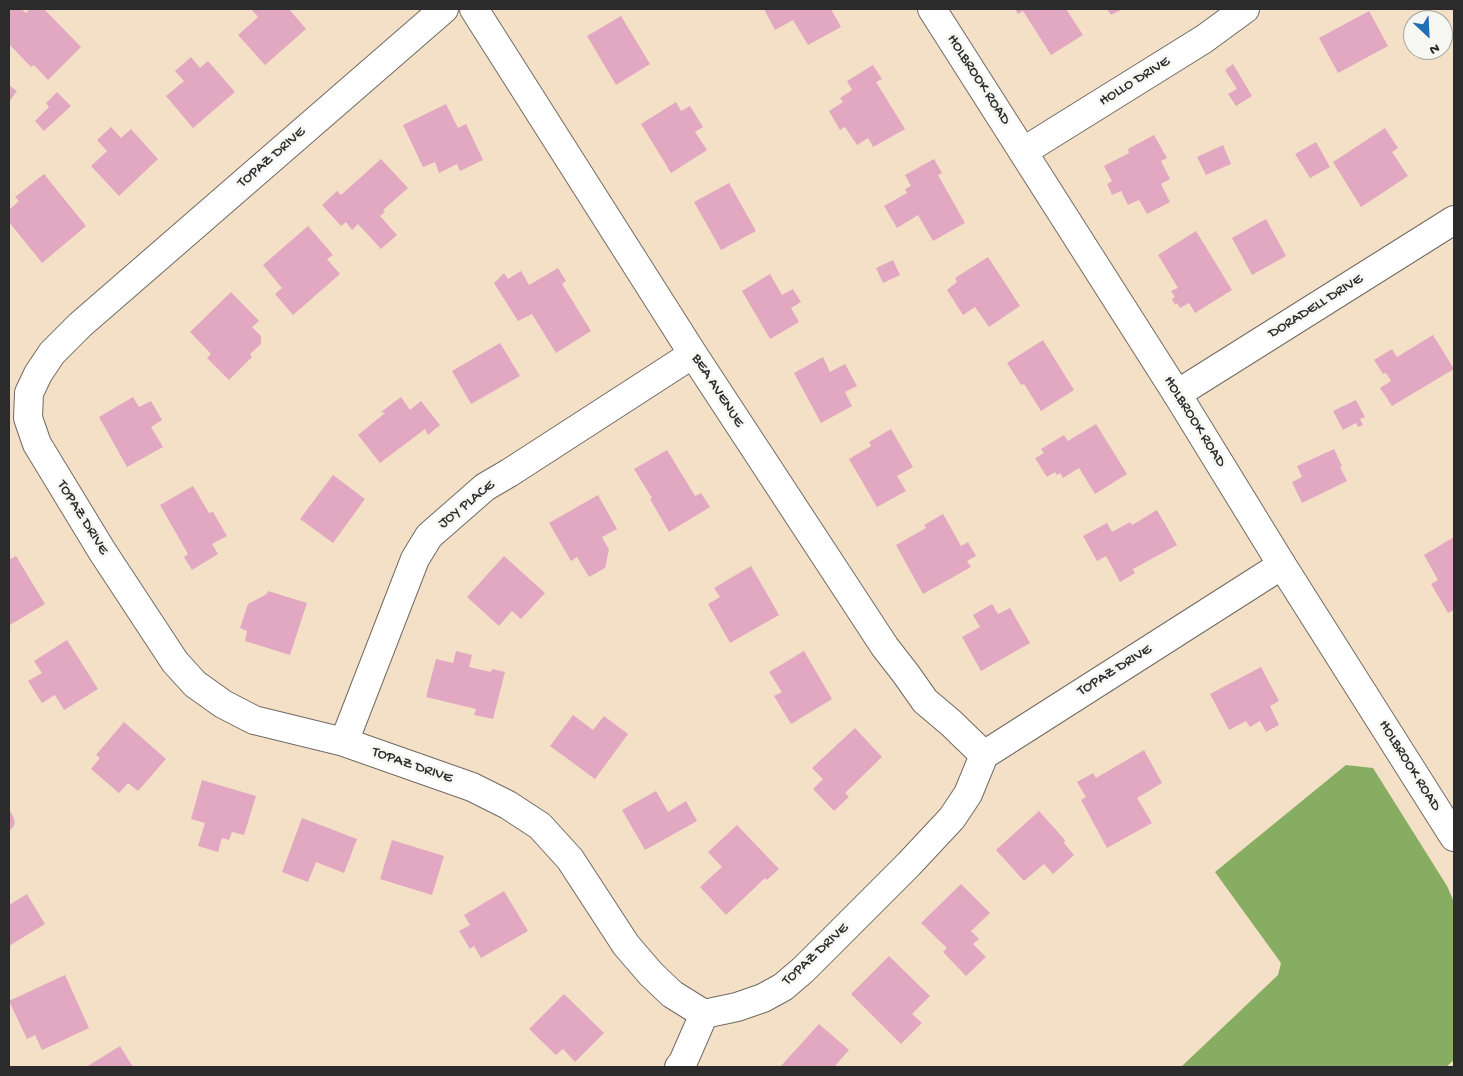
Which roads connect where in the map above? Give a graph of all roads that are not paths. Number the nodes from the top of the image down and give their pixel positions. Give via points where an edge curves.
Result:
1 (444, 9) edge
2 (474, 9) edge
3 (932, 9) edge
4 (1245, 9) edge
5 (1024, 151) junction
6 (1454, 220) edge
7 (693, 354) junction
8 (1177, 394) junction
9 (1282, 565) junction
10 (344, 742) junction
11 (984, 755) junction
12 (1454, 837) edge
13 (704, 1014) junction
14 (679, 1067) edge

1 - 10 street, TOPAZ DRIVE via 80,325 52,353 29,393 28,418 37,444 175,662 195,684 254,720
2 - 7 street, BEA AVENUE
3 - 5 street, HOLBROOK ROAD
4 - 5 street, HOLLO DRIVE via 1204,39
5 - 8 street, HOLBROOK ROAD
6 - 8 street, DORADELL DRIVE
7 - 10 street, JOY PLACE via 485,487 429,536 415,559
7 - 11 street, BEA AVENUE via 885,647 925,701
8 - 9 street, HOLBROOK ROAD
9 - 11 street, TOPAZ DRIVE
9 - 12 street, HOLBROOK ROAD
10 - 13 street, TOPAZ DRIVE via 472,787 540,826 570,859 626,945 651,974 672,994
11 - 13 street, TOPAZ DRIVE via 968,794 952,818 803,970 763,998
13 - 14 street

